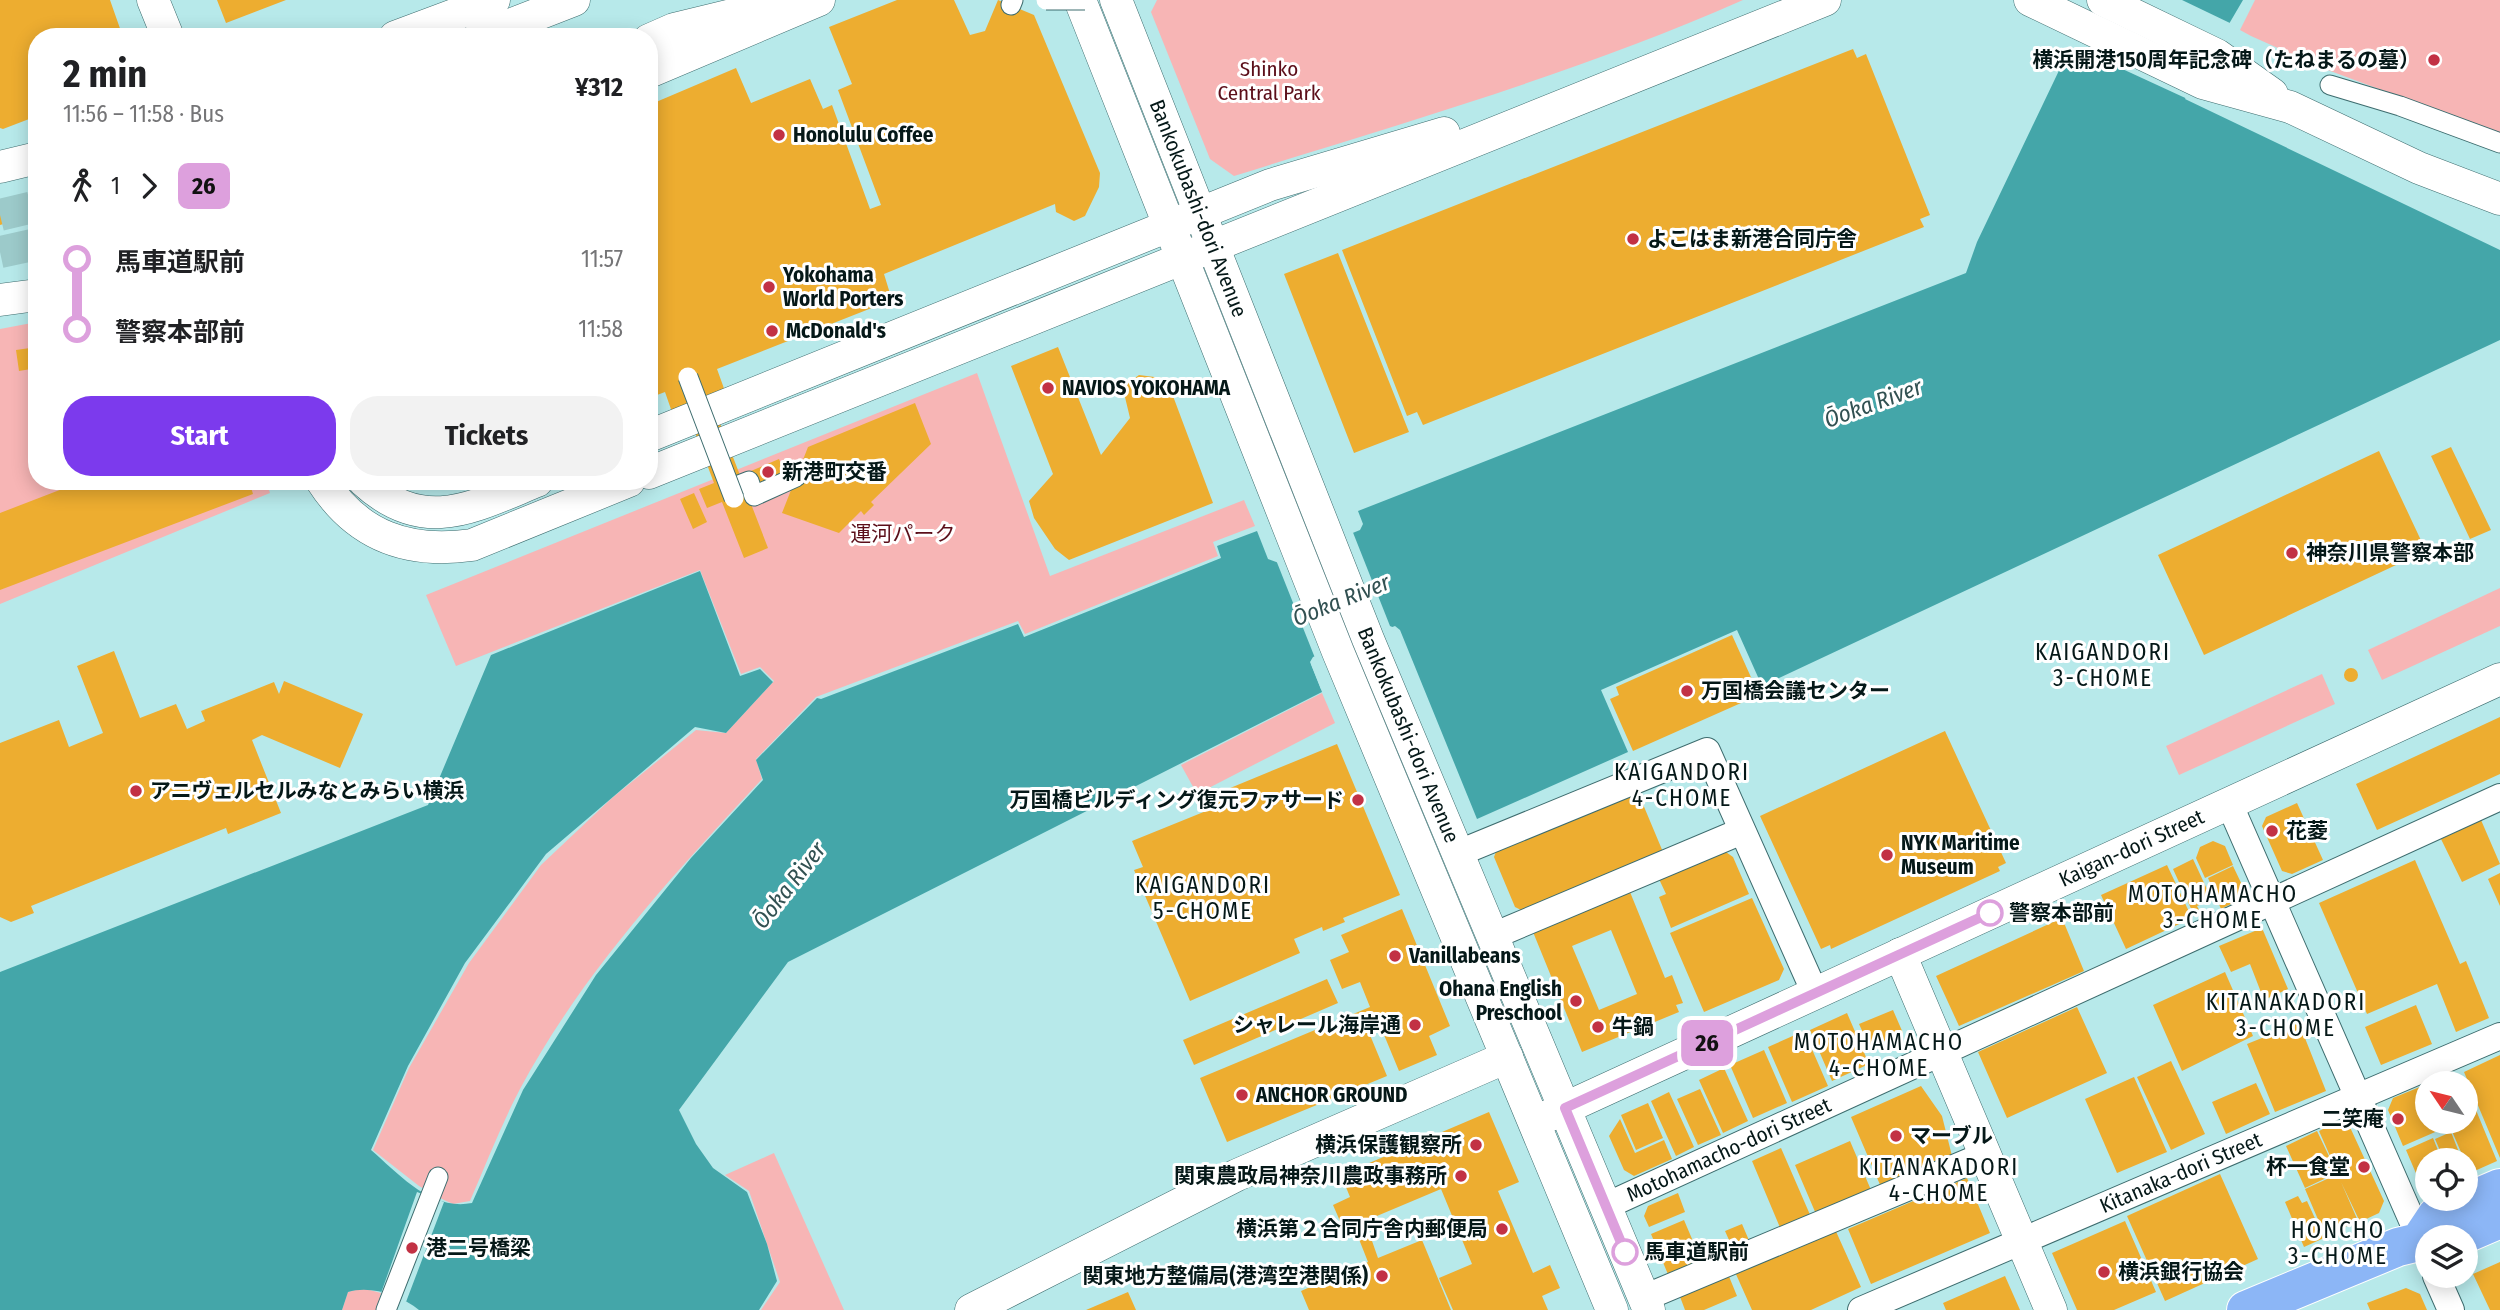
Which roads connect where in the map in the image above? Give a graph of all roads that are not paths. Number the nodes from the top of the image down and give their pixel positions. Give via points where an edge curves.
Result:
1 (153, 0) edge
2 (494, 0) edge
3 (574, 0) edge
4 (799, 0) edge
5 (818, 0) edge
6 (1046, 0) edge
7 (1082, 0) edge
8 (1116, 0) edge
9 (1825, 0) edge
10 (2030, 0) edge
11 (2103, 0) edge
12 (164, 28) edge
13 (419, 28) edge
14 (503, 28) edge
15 (658, 37) edge
16 (658, 68) edge
17 (2210, 69) junction
18 (2330, 85) dead end
19 (1610, 87) junction
20 (2500, 143) edge
21 (28, 160) edge
22 (0, 167) edge
23 (2500, 199) edge
24 (1201, 213) junction
25 (1170, 226) junction
26 (1213, 244) junction
27 (1182, 257) junction
28 (28, 296) edge
29 (0, 300) edge
30 (688, 377) dead end
31 (658, 432) edge
32 (658, 469) edge
33 (796, 477) dead end
34 (328, 490) edge
35 (375, 490) edge
36 (515, 490) edge
37 (607, 490) edge
38 (2500, 679) edge
39 (2500, 797) edge
40 (2229, 803) junction
41 (1742, 831) junction
42 (1459, 853) junction
43 (2272, 902) junction
44 (1493, 936) junction
45 (1900, 954) junction
46 (1815, 993) junction
47 (2500, 1036) edge
48 (1941, 1052) junction
49 (1507, 1057) junction
50 (2357, 1098) junction
51 (1565, 1108) junction
52 (1534, 1122) junction
53 (1985, 1155) junction
54 (438, 1177) dead end
55 (2500, 1188) edge
56 (1606, 1206) junction
57 (2500, 1219) edge
58 (2416, 1225) edge
59 (2433, 1225) edge
60 (2478, 1228) edge
61 (2022, 1241) junction
62 (2415, 1249) edge
63 (2441, 1288) edge
64 (1646, 1304) edge
65 (386, 1310) edge
66 (971, 1310) edge
67 (1612, 1310) edge
68 (1861, 1310) edge
69 (2051, 1310) edge
70 (2246, 1310) edge
71 (2451, 1310) edge

1 - 12 street
2 - 13 street
3 - 14 street
4 - 15 street
5 - 16 street
6 - 7 street, bridge
7 - 25 street, Bankokubashi-dori Avenue
8 - 24 street, Bankokubashi-dori Avenue
9 - 19 street
10 - 17 street via 2077,23
11 - 17 street
17 - 23 street via 2418,168
18 - 20 street
19 - 24 street via 1346,161
19 - 26 street
21 - 22 street
24 - 25 street
24 - 26 street, Bankokubashi-dori Avenue
25 - 27 street, Bankokubashi-dori Avenue
25 - 31 street
26 - 27 street
26 - 42 street, Bankokubashi-dori Avenue via 1368,639
27 - 32 street
27 - 49 street, Bankokubashi-dori Avenue via 1338,652
28 - 29 street
30 - 33 street, bridge via 733,493 749,481 754,496
34 - 37 street via 368,528 397,543 444,549 472,545
35 - 36 street via 410,510 435,513 467,510
38 - 40 street, Kaigan-dori Street
39 - 43 street, Motohamacho-dori Street
40 - 43 street
40 - 45 street, Kaigan-dori Street
41 - 42 street via 1707,751
41 - 44 street
41 - 46 street
42 - 44 street, Bankokubashi-dori Avenue
43 - 48 street, Motohamacho-dori Street
43 - 50 street
44 - 51 street, Bankokubashi-dori Avenue
45 - 46 street, Kaigan-dori Street
45 - 48 street
46 - 51 street, Kaigan-dori Street
47 - 50 street, Kitanaka-dori Street
48 - 53 street
48 - 56 street, Motohamacho-dori Street
49 - 52 street, Bankokubashi-dori Avenue
49 - 66 street via 1237,1175
50 - 58 street
50 - 61 street, Kitanaka-dori Street
51 - 52 street, Kaigan-dori Street
51 - 56 street, Bankokubashi-dori Avenue
52 - 67 street, Bankokubashi-dori Avenue
53 - 61 street
53 - 64 street
54 - 65 street
55 - 59 highway via 2437,1215
56 - 64 street, Bankokubashi-dori Avenue
57 - 60 highway
61 - 68 street, Kitanaka-dori Street
61 - 69 street
62 - 70 highway
63 - 71 street

